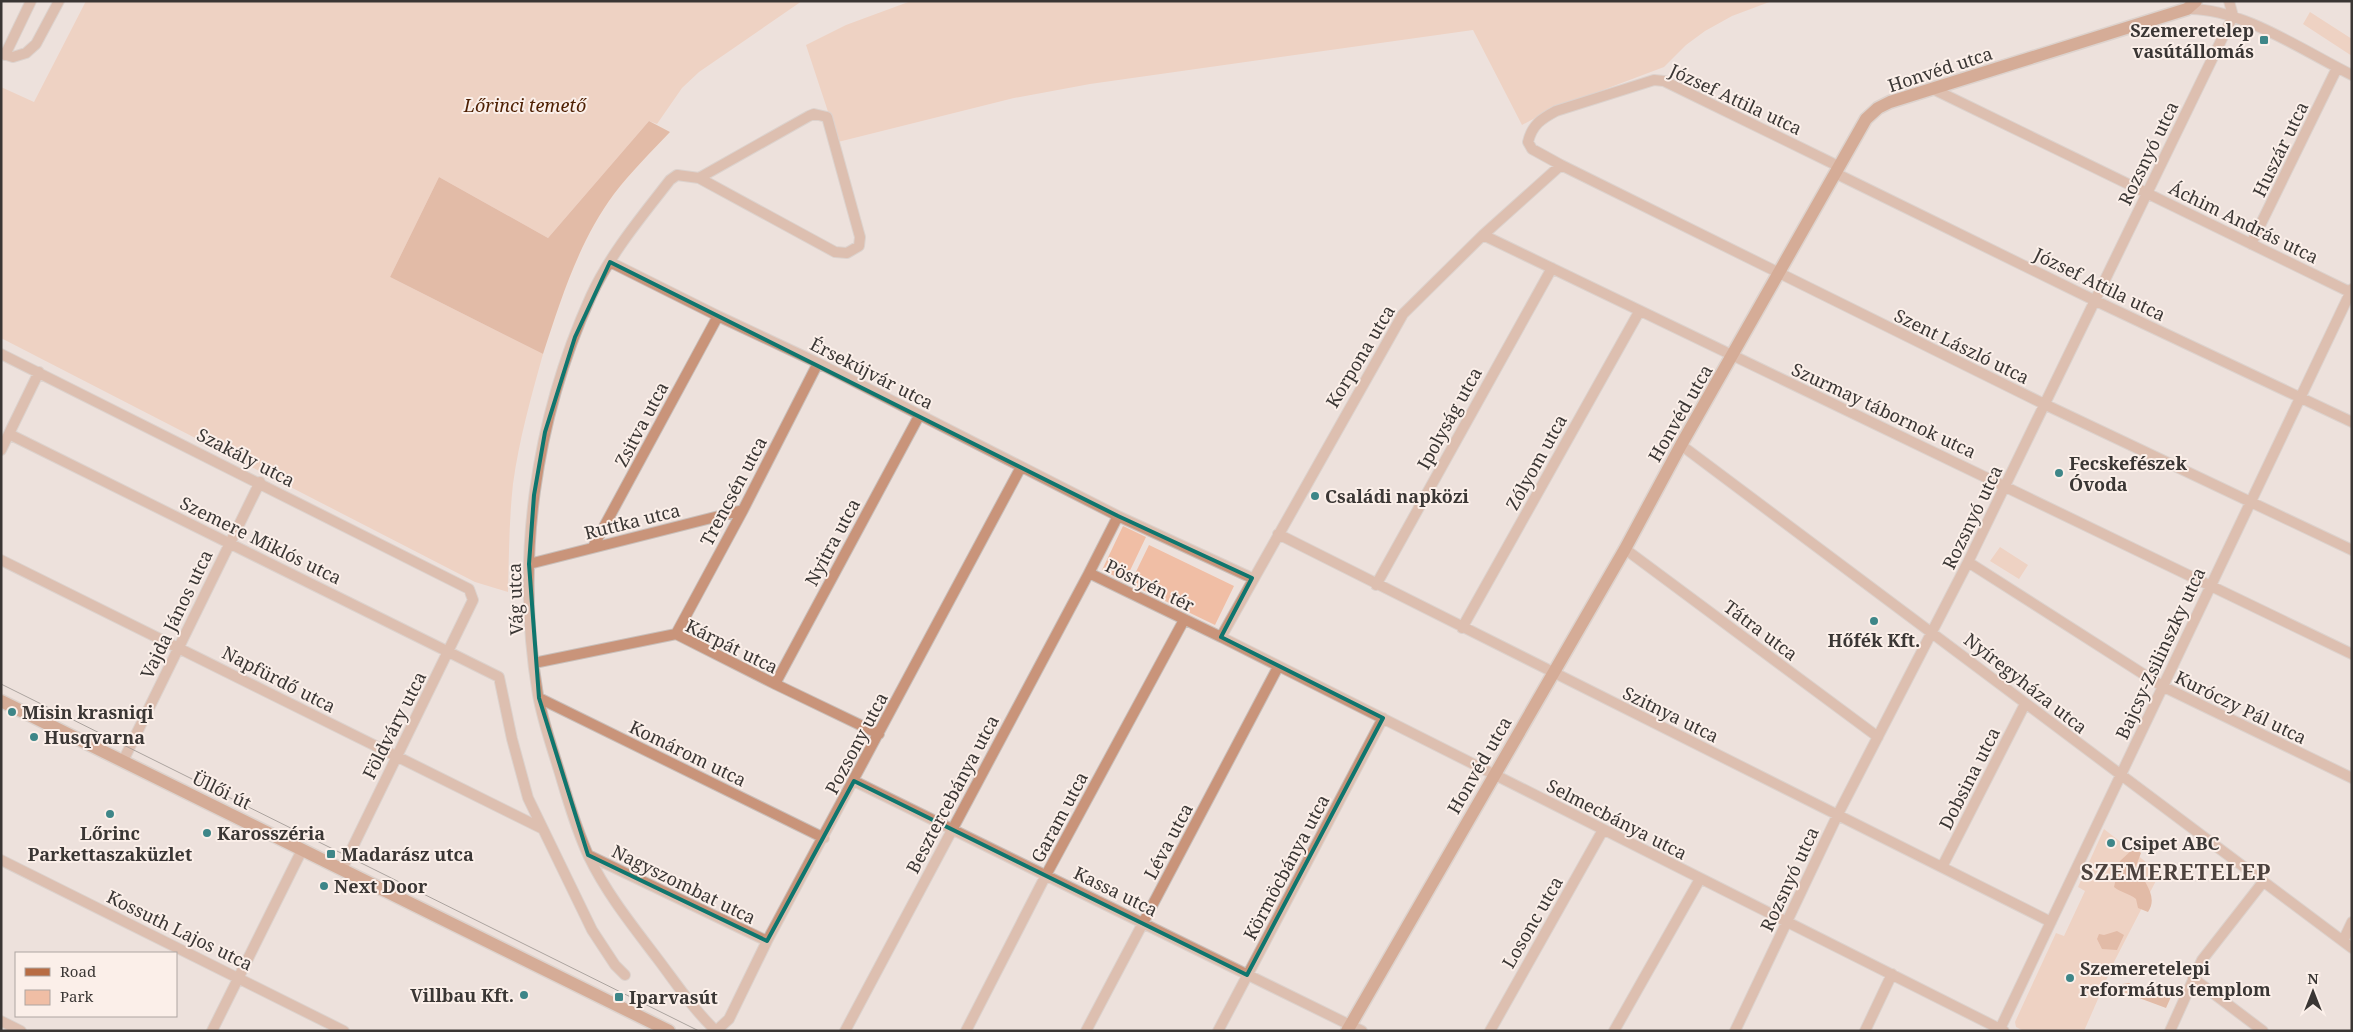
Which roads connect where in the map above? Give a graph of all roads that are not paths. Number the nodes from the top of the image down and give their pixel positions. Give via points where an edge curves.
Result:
1 (31, 1) edge
2 (59, 1) edge
3 (2229, 1) edge
4 (2192, 5) edge
5 (2233, 16) junction
6 (3, 54) edge
7 (2337, 68) junction
8 (2352, 75) edge
9 (1934, 89) junction
10 (1561, 165) junction
11 (1836, 169) junction
12 (699, 178) junction
13 (2146, 192) junction
14 (1483, 235) junction
15 (2251, 244) junction
16 (610, 262) junction
17 (1552, 268) junction
18 (1778, 274) junction
19 (2351, 291) edge
20 (2096, 301) junction
21 (1639, 312) junction
22 (718, 316) junction
23 (1, 354) edge
24 (1732, 356) junction
25 (818, 363) junction
26 (39, 372) junction
27 (2300, 398) junction
28 (2044, 404) junction
29 (919, 416) junction
30 (2352, 422) edge
31 (9, 434) junction
32 (1681, 445) junction
33 (1, 450) edge
34 (1021, 467) junction
35 (260, 482) junction
36 (2005, 486) junction
37 (2251, 501) junction
38 (743, 510) junction
39 (1118, 516) junction
40 (1278, 534) junction
41 (229, 542) junction
42 (593, 547) junction
43 (1624, 549) junction
44 (2352, 550) edge
45 (1, 560) edge
46 (1968, 562) junction
47 (529, 564) junction
48 (1089, 573) junction
49 (1252, 578) junction
50 (1376, 584) junction
51 (2210, 586) junction
52 (472, 595) joint
53 (1184, 620) junction
54 (1462, 628) junction
55 (1933, 632) junction
56 (676, 634) junction
57 (1221, 637) junction
58 (178, 647) junction
59 (449, 651) junction
60 (2352, 654) edge
61 (534, 663) junction
62 (1278, 667) junction
63 (1552, 673) junction
64 (775, 684) junction
65 (2162, 686) junction
66 (539, 698) junction
67 (1, 701) edge
68 (2025, 704) junction
69 (1382, 718) junction
70 (879, 734) junction
71 (1878, 737) junction
72 (395, 757) junction
73 (123, 761) junction
74 (1494, 775) junction
75 (2121, 775) junction
76 (2352, 778) edge
77 (854, 781) junction
78 (1838, 814) junction
79 (541, 828) junction
80 (952, 828) junction
81 (1603, 830) junction
82 (824, 838) junction
83 (302, 850) junction
84 (588, 855) junction
85 (1, 860) edge
86 (1942, 867) junction
87 (342, 869) junction
88 (1046, 875) junction
89 (1700, 879) junction
90 (2263, 882) junction
91 (1787, 921) junction
92 (2051, 922) junction
93 (2352, 922) edge
94 (1143, 923) junction
95 (767, 941) junction
96 (2342, 941) junction
97 (2352, 948) edge
98 (1892, 974) junction
99 (625, 975) dead end
100 (1248, 975) junction
101 (238, 978) junction
102 (2193, 978) junction
103 (1, 1021) edge
104 (1349, 1028) edge
105 (2001, 1030) edge
106 (21, 1031) edge
107 (212, 1031) edge
108 (344, 1031) edge
109 (669, 1031) edge
110 (716, 1031) edge
111 (845, 1031) edge
112 (966, 1031) edge
113 (1086, 1031) edge
114 (1218, 1031) edge
115 (1362, 1031) edge
116 (1490, 1031) edge
117 (1614, 1031) edge
118 (1735, 1031) edge
119 (1865, 1031) edge
120 (2170, 1031) edge
121 (2263, 1031) edge

1 - 6 street
2 - 6 street via 31,50 20,56
3 - 5 street
4 - 5 street
4 - 9 street, Honvéd utca
5 - 7 street
5 - 13 street, Rozsnyó utca
7 - 8 street
7 - 15 street, Huszár utca
9 - 11 street, Honvéd utca via 1878,108 1866,119
9 - 13 street, Áchim András utca
10 - 11 street, József Attila utca via 1532,149 1528,142 1534,126 1542,118 1654,80 1678,86
10 - 14 street, Korpona utca
10 - 18 street, Szent László utca
11 - 18 street, Honvéd utca
11 - 20 street, József Attila utca
12 - 12 street via 835,252 847,253 859,246 860,237 827,117 822,114 809,116
12 - 16 street, Vág utca via 677,176 670,180
13 - 15 street, Áchim András utca
13 - 20 street, Rozsnyó utca
14 - 17 street, Szurmay tábornok utca
14 - 40 street, Korpona utca via 1411,304 1393,328
15 - 19 street, Áchim András utca
16 - 22 street, Érsekújvár utca
16 - 47 street, Vág utca via 592,295 558,385 545,432 534,495
17 - 21 street, Szurmay tábornok utca
17 - 50 street, Ipolyság utca
18 - 24 street, Honvéd utca
18 - 28 street, Szent László utca
19 - 27 street, Bajcsy-Zsilinszky utca
20 - 27 street, József Attila utca
20 - 28 street, Rozsnyó utca
21 - 24 street, Szurmay tábornok utca
21 - 54 street, Zólyom utca
22 - 25 street, Érsekújvár utca
22 - 42 street, Zsitva utca
23 - 26 street, Szakály utca
24 - 32 street, Honvéd utca
24 - 36 street, Szurmay tábornok utca
25 - 29 street, Érsekújvár utca
25 - 38 street, Trencsén utca
26 - 31 street
26 - 35 street, Szakály utca
27 - 30 street, József Attila utca
27 - 37 street, Bajcsy-Zsilinszky utca
28 - 36 street, Rozsnyó utca
28 - 37 street, Szent László utca
29 - 34 street, Érsekújvár utca
29 - 64 street, Nyitra utca
31 - 33 street
31 - 41 street, Szemere Miklós utca
32 - 43 street, Honvéd utca
32 - 55 street, Nyíregyháza utca
34 - 39 street, Érsekújvár utca
34 - 70 street, Pozsony utca
35 - 41 street, Vajda János utca
35 - 52 street, Szakály utca via 469,589
36 - 46 street, Rozsnyó utca
36 - 51 street, Szurmay tábornok utca
37 - 44 street, Szent László utca
37 - 51 street, Bajcsy-Zsilinszky utca
38 - 42 street, Ruttka utca
38 - 56 street, Trencsén utca
39 - 48 street, Pöstyén tér
39 - 49 street
40 - 49 street, Korpona utca
40 - 50 street, Szitnya utca
41 - 58 street, Vajda János utca
41 - 59 street, Szemere Miklós utca
42 - 47 street, Ruttka utca
43 - 63 street, Honvéd utca
43 - 71 street, Tátra utca
45 - 58 street, Napfürdő utca
46 - 55 street, Rozsnyó utca
46 - 65 street, Kuróczy Pál utca
47 - 61 street, Vág utca
48 - 53 street, Pöstyén tér
48 - 80 street, Besztercebánya utca
49 - 57 street
50 - 54 street, Szitnya utca
51 - 60 street, Szurmay tábornok utca
51 - 65 street, Bajcsy-Zsilinszky utca
52 - 59 street, Földváry utca via 473,600
53 - 57 street, Pöstyén tér
53 - 88 street, Garam utca
54 - 63 street, Szitnya utca
55 - 68 street, Nyíregyháza utca
55 - 71 street, Rozsnyó utca
56 - 61 street, Kárpát utca
56 - 64 street, Kárpát utca
57 - 62 street, Selmecbánya utca
58 - 72 street, Napfürdő utca
58 - 73 street, Vajda János utca
59 - 72 street, Földváry utca
59 - 79 street, Szemere Miklós utca via 499,677 524,781
61 - 66 street, Vág utca
62 - 69 street, Selmecbánya utca
62 - 94 street, Léva utca
63 - 74 street, Honvéd utca
63 - 78 street, Szitnya utca
64 - 70 street, Kárpát utca
65 - 75 street, Bajcsy-Zsilinszky utca
65 - 76 street, Kuróczy Pál utca
66 - 82 street, Komárom utca
66 - 84 street, Vág utca via 575,823
67 - 73 street, Üllői út
68 - 75 street, Nyíregyháza utca
68 - 86 street, Dobsina utca
69 - 74 street, Selmecbánya utca
69 - 100 street, Körmöcbánya utca
70 - 77 street, Pozsony utca
71 - 78 street, Rozsnyó utca
72 - 79 street, Napfürdő utca
72 - 87 street, Földváry utca
73 - 83 street, Üllői út
74 - 81 street, Selmecbánya utca
74 - 104 street, Honvéd utca
75 - 90 street, Nyíregyháza utca
75 - 92 street, Bajcsy-Zsilinszky utca
77 - 80 street, Kassa utca
77 - 82 street, Pozsony utca
78 - 86 street, Szitnya utca
78 - 91 street, Rozsnyó utca
79 - 99 street via 592,930 614,966
80 - 88 street, Kassa utca
80 - 111 street, Besztercebánya utca
81 - 89 street, Selmecbánya utca
81 - 116 street, Losonc utca
82 - 95 street, Pozsony utca
83 - 87 street, Üllői út
83 - 101 street
84 - 95 street, Nagyszombat utca
84 - 110 street, Vág utca via 619,908 696,1010
85 - 101 street, Kossuth Lajos utca
86 - 92 street, Szitnya utca
87 - 109 street, Üllői út
88 - 94 street, Kassa utca
88 - 112 street, Garam utca
89 - 91 street, Selmecbánya utca
89 - 117 street
90 - 96 street, Nyíregyháza utca
90 - 102 street via 2202,960
91 - 98 street, Selmecbánya utca
91 - 118 street, Rozsnyó utca
92 - 105 street, Bajcsy-Zsilinszky utca
93 - 96 street
94 - 100 street, Kassa utca
94 - 113 street, Léva utca
95 - 110 street, Pozsony utca via 729,1019
96 - 97 street, Nyíregyháza utca
98 - 105 street, Selmecbánya utca
98 - 119 street
100 - 104 street, Kassa utca
100 - 114 street, Körmöcbánya utca
101 - 107 street
101 - 108 street, Kossuth Lajos utca
102 - 120 street
102 - 121 street
103 - 106 street
104 - 115 street, Kassa utca

